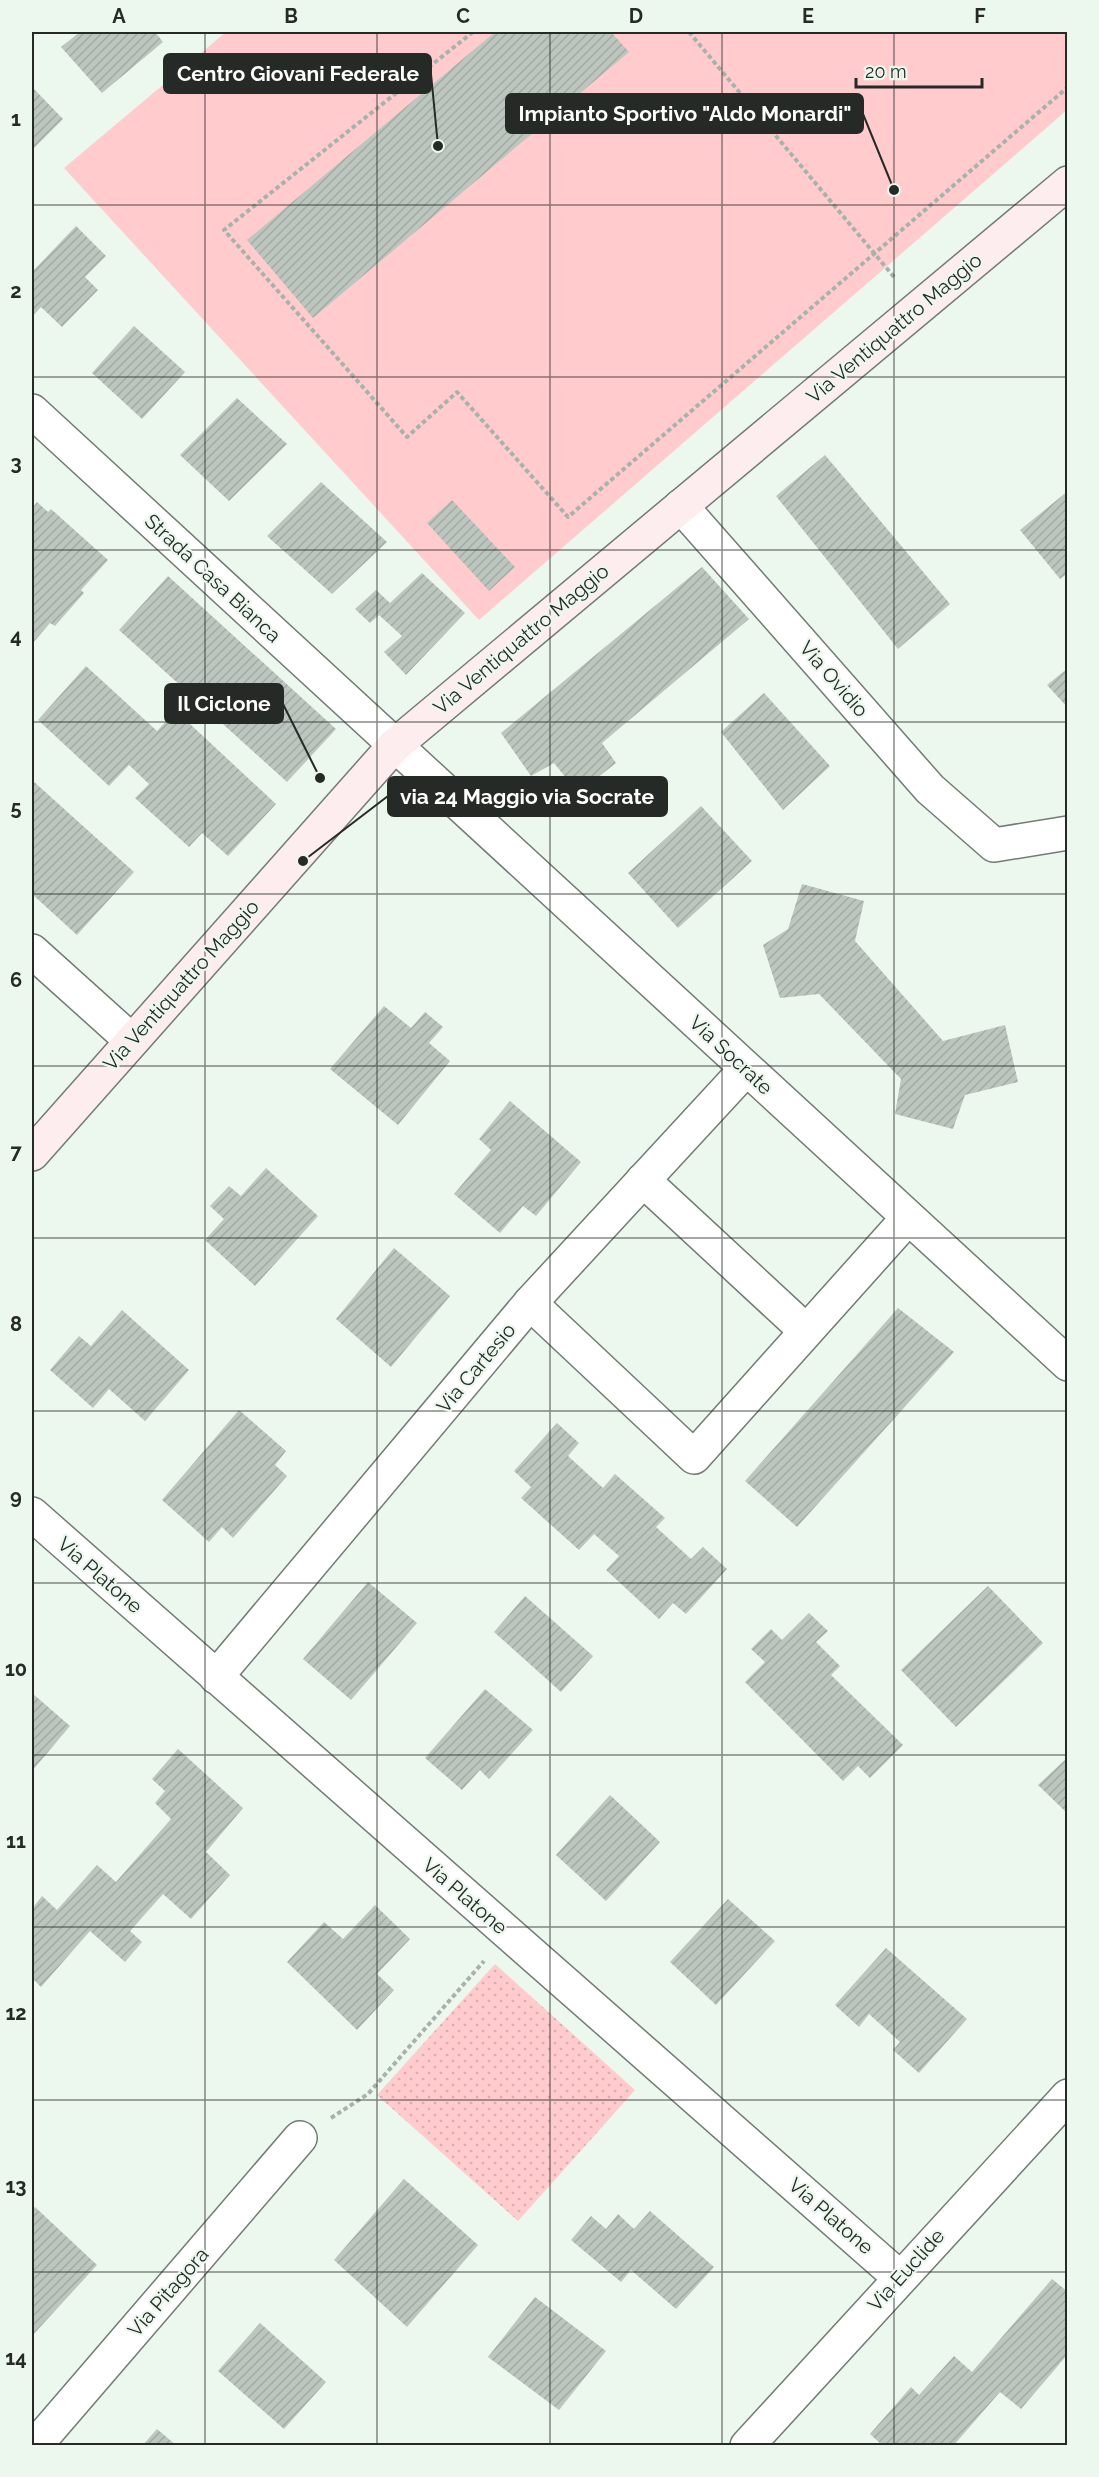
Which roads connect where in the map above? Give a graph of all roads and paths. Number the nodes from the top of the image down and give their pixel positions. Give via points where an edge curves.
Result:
1 (472, 32) edge
2 (689, 32) edge
3 (1068, 87) edge
4 (1068, 183) edge
5 (874, 255) junction
6 (919, 307) junction
7 (32, 411) edge
8 (681, 506) junction
9 (394, 746) junction
10 (1068, 833) edge
11 (32, 951) edge
12 (132, 1041) junction
13 (746, 1069) junction
14 (32, 1155) edge
15 (643, 1180) junction
16 (908, 1218) junction
17 (530, 1303) junction
18 (806, 1331) junction
19 (1068, 1364) edge
20 (32, 1514) edge
21 (216, 1677) junction
22 (508, 1934) junction
23 (1068, 2096) edge
24 (300, 2138) joint
25 (899, 2277) junction
26 (35, 2445) edge
27 (747, 2445) edge

1 - 5 path via 224,230 407,437 457,392 568,517
2 - 5 path
3 - 5 path
4 - 6 street, Via Ventiquattro Maggio
5 - 6 path
6 - 8 street, Via Ventiquattro Maggio
7 - 9 street, Strada Casa Bianca
8 - 9 street, Via Ventiquattro Maggio
8 - 10 street, Via Ovidio via 930,789 994,845
9 - 12 street, Via Ventiquattro Maggio
9 - 13 street, Via Socrate
11 - 12 street
12 - 14 street, Via Ventiquattro Maggio
13 - 15 street, Via Cartesio
13 - 16 street, Via Socrate
15 - 17 street, Via Cartesio
15 - 18 street
16 - 18 street
16 - 19 street, Via Socrate
17 - 18 street via 694,1457
17 - 21 street, Via Cartesio
20 - 21 street, Via Platone
21 - 22 street, Via Platone
22 - 24 path via 368,2094
22 - 25 street, Via Platone
23 - 25 street, Via Euclide
24 - 26 street, Via Pitagora
25 - 27 street, Via Euclide

